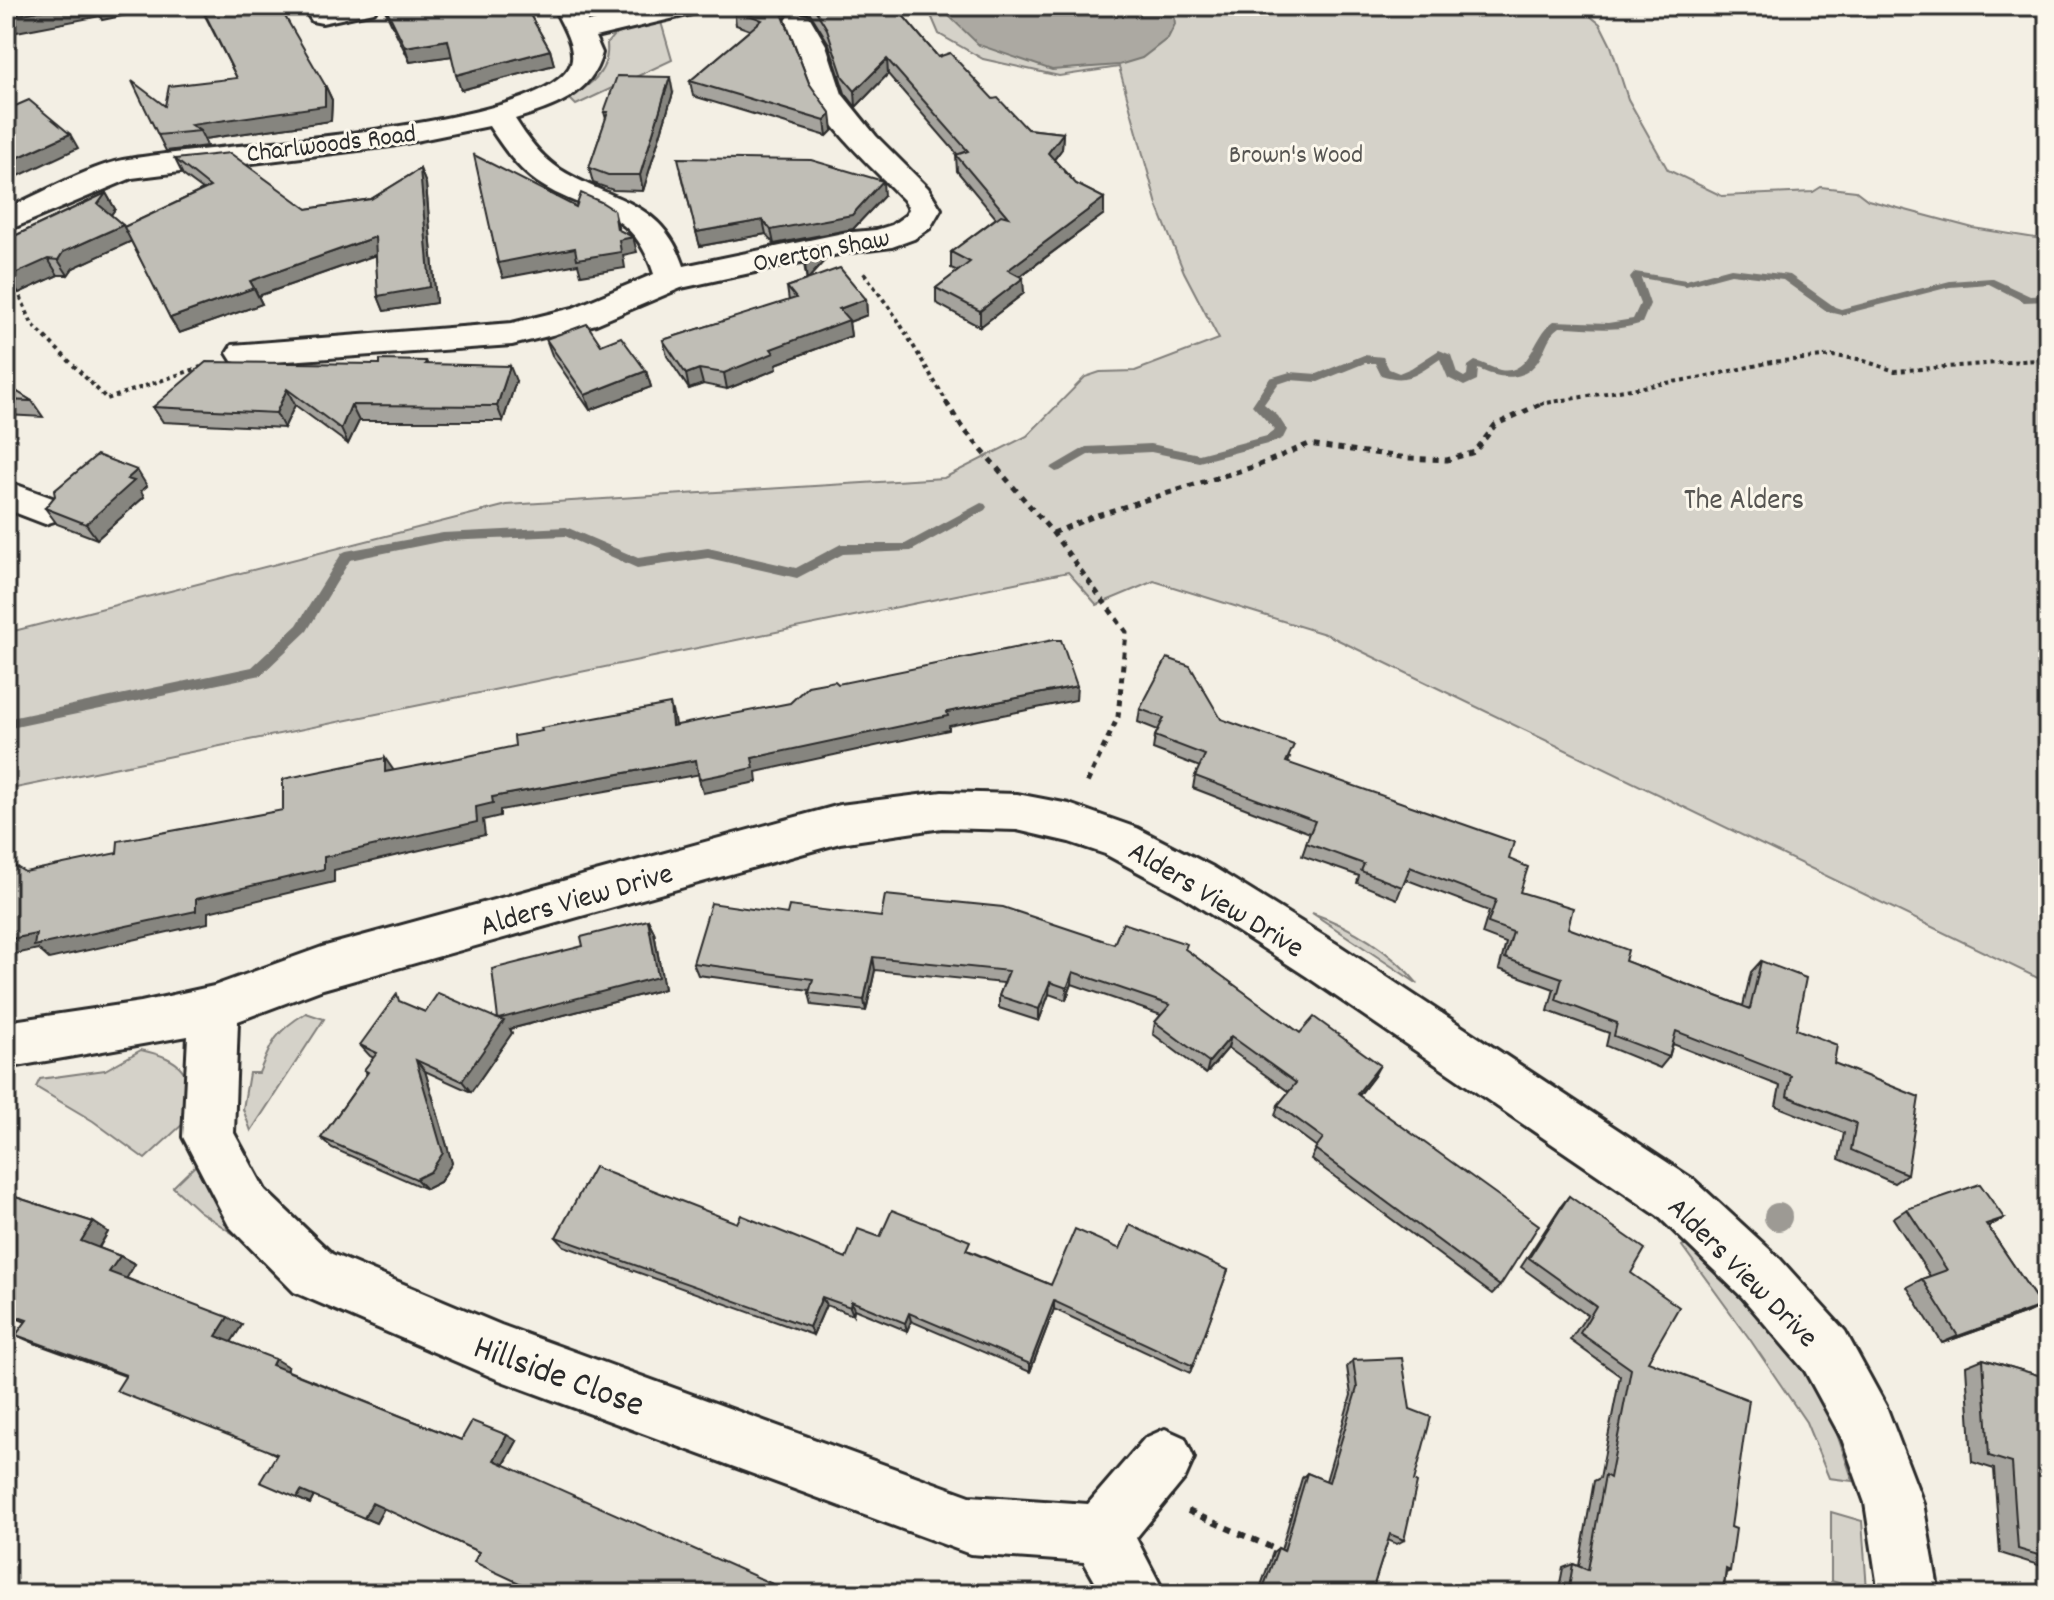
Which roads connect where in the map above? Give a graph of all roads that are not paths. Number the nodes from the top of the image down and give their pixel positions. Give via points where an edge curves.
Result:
1 (364, 6) edge
2 (690, 6) edge
3 (322, 15) dead end
4 (573, 19) edge
5 (799, 22) dead end
6 (497, 115) junction
7 (6, 221) edge
8 (672, 279) junction
9 (326, 313) dead end
10 (319, 347) junction
11 (244, 353) road end
12 (6, 494) edge
13 (45, 510) edge
14 (214, 1008) junction
15 (6, 1045) edge
16 (1153, 1474) road end
17 (1101, 1534) junction
18 (1135, 1594) edge
19 (1909, 1594) edge

1 - 3 street
2 - 4 street
4 - 6 street, Charlwoods Road via 588,53 583,71 535,103
5 - 8 street, Overton Shaw via 828,96 925,209 919,221 880,240
6 - 7 street, Charlwoods Road via 391,137 125,169
6 - 8 street via 522,153 549,176 636,218 659,242
8 - 10 street, Overton Shaw via 584,316 512,334
9 - 10 street
10 - 11 street, Overton Shaw
12 - 13 street
14 - 15 street, Alders View Drive
14 - 17 street, Hillside Close via 208,1137 247,1208 313,1273 499,1352 970,1525
14 - 19 street, Alders View Drive via 322,968 840,824 942,810 1017,812 1069,823 1121,841 1197,881 1676,1198 1761,1278 1825,1351 1866,1426 1894,1503
16 - 17 street
17 - 18 street

